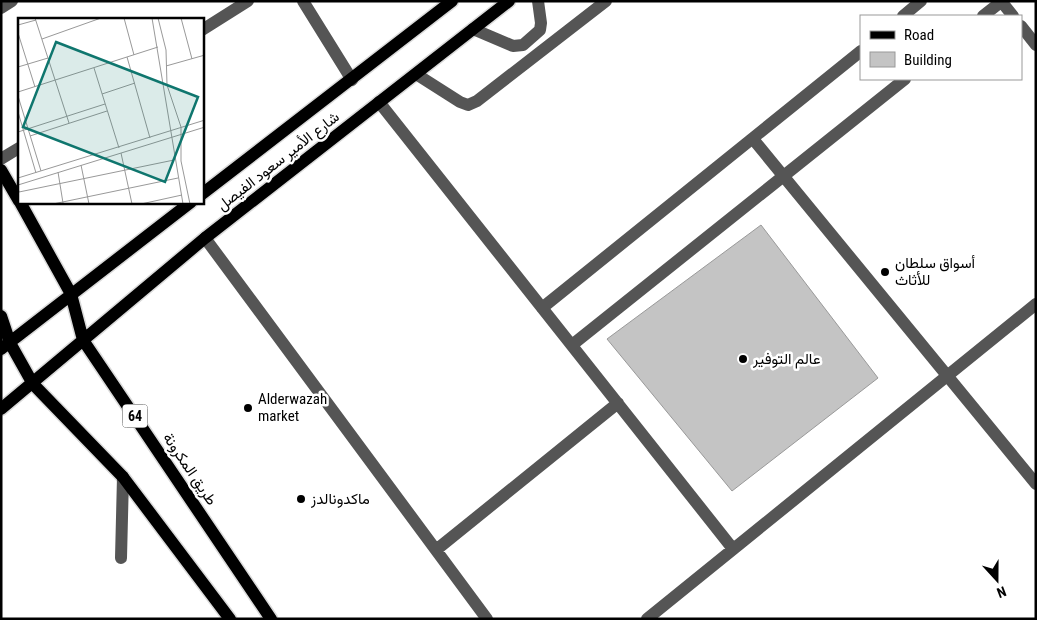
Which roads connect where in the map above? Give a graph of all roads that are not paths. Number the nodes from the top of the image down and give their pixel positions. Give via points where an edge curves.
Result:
1 (12, 1) edge
2 (248, 1) edge
3 (303, 1) edge
4 (452, 1) edge
5 (509, 1) edge
6 (538, 1) edge
7 (606, 1) edge
8 (921, 1) edge
9 (1002, 1) edge
10 (1, 8) edge
11 (904, 15) edge
12 (984, 15) edge
13 (1012, 15) edge
14 (1022, 27) edge
15 (204, 29) edge
16 (473, 29) junction
17 (1036, 45) edge
18 (860, 52) edge
19 (416, 74) junction
20 (352, 80) junction
21 (904, 80) edge
22 (379, 102) junction
23 (754, 139) junction
24 (18, 149) edge
25 (1, 159) edge
26 (1, 170) edge
27 (784, 176) junction
28 (204, 192) edge
29 (18, 200) edge
30 (20, 204) edge
31 (188, 204) edge
32 (205, 238) junction
33 (71, 294) junction
34 (1036, 304) edge
35 (542, 308) junction
36 (1, 316) edge
37 (83, 340) junction
38 (572, 345) junction
39 (6, 346) edge
40 (948, 375) junction
41 (33, 384) junction
42 (618, 403) junction
43 (1, 409) edge
44 (123, 477) junction
45 (1036, 484) edge
46 (733, 549) junction
47 (436, 550) junction
48 (121, 558) dead end
49 (230, 619) edge
50 (271, 619) edge
51 (487, 619) edge
52 (647, 619) edge

1 - 10 street
2 - 15 street
3 - 20 street
4 - 20 main road, شارع الأمير سعود الفيصل
5 - 16 main road, شارع الأمير سعود الفيصل
6 - 16 street via 540,30 523,45 514,46
7 - 19 street via 478,101 468,105
8 - 11 street
9 - 12 street
9 - 13 street
14 - 17 street
16 - 19 main road, شارع الأمير سعود الفيصل
18 - 23 street
19 - 22 main road, شارع الأمير سعود الفيصل
20 - 28 main road, شارع الأمير سعود الفيصل
21 - 27 street
22 - 32 main road, شارع الأمير سعود الفيصل
22 - 35 street
23 - 27 street
23 - 35 street
24 - 25 street
26 - 29 main road, طريق المكرونة / 64
27 - 38 street
27 - 40 street
30 - 33 main road, طريق المكرونة / 64
31 - 33 main road, شارع الأمير سعود الفيصل
32 - 37 main road, شارع الأمير سعود الفيصل
32 - 47 street
33 - 37 main road, طريق المكرونة / 64
33 - 39 main road, شارع الأمير سعود الفيصل
34 - 40 street
35 - 38 street
36 - 39 main road
37 - 41 main road, شارع الأمير سعود الفيصل
37 - 50 main road, طريق المكرونة / 64
38 - 42 street
39 - 41 main road
40 - 45 street
40 - 46 street
41 - 43 main road, شارع الأمير سعود الفيصل
41 - 44 main road
42 - 46 street
42 - 47 street
44 - 48 street
44 - 49 main road
46 - 52 street
47 - 51 street

